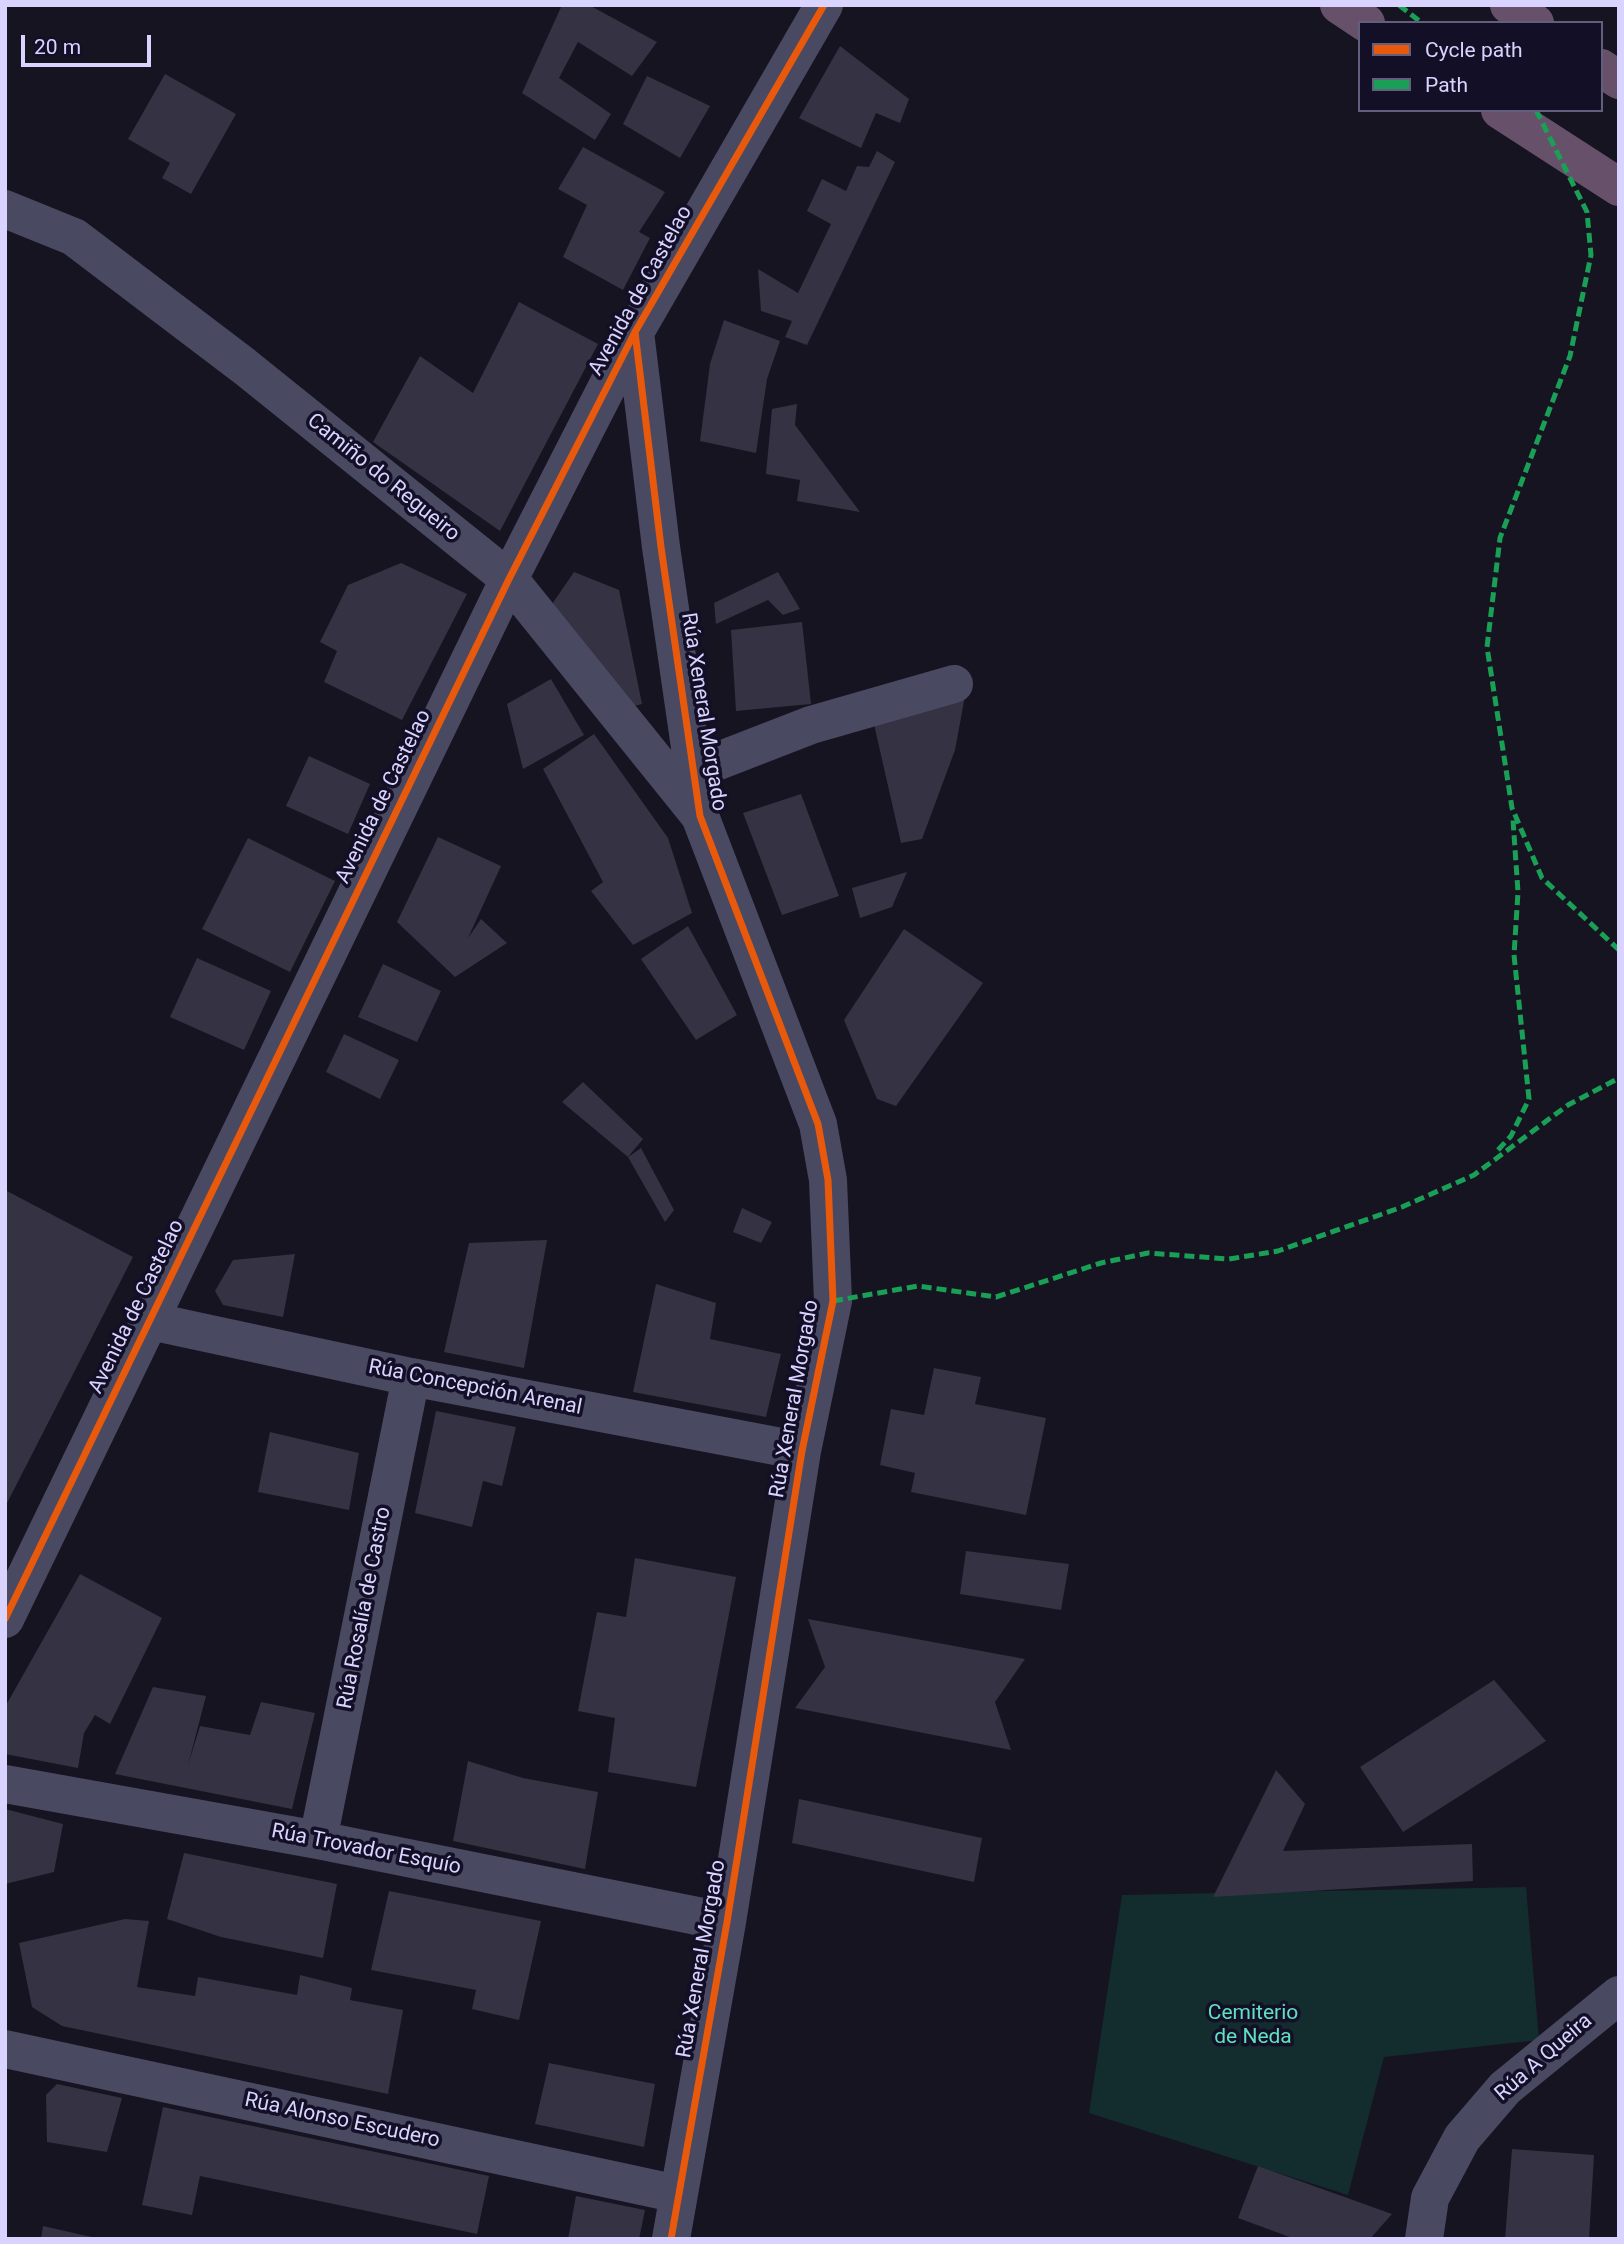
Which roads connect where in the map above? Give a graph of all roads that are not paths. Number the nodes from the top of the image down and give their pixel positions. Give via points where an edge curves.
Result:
1 (824, 5) edge
2 (1339, 5) edge
3 (1366, 5) edge
4 (1509, 5) edge
5 (1363, 21) edge
6 (1388, 21) edge
7 (1532, 21) edge
8 (1603, 69) edge
9 (1619, 80) edge
10 (1503, 112) edge
11 (1517, 112) edge
12 (1619, 186) edge
13 (5, 209) edge
14 (635, 332) junction
15 (509, 579) junction
16 (954, 684) dead end
17 (695, 771) junction
18 (700, 816) junction
19 (150, 1321) junction
20 (411, 1377) junction
21 (802, 1451) junction
22 (5, 1619) edge
23 (5, 1784) edge
24 (318, 1840) junction
25 (727, 1922) junction
26 (1619, 1994) edge
27 (5, 2049) edge
28 (678, 2194) junction
29 (671, 2239) edge
30 (1424, 2239) edge

1 - 14 street, Avenida de Castelao
2 - 5 highway
3 - 6 highway
4 - 7 highway
8 - 9 highway
10 - 12 highway
11 - 12 highway
13 - 15 street, Camiño do Regueiro via 74,237 244,366
14 - 15 street, Avenida de Castelao
14 - 17 street, Rúa Xeneral Morgado
15 - 18 street, Camiño do Regueiro
15 - 19 street, Avenida de Castelao
16 - 17 street via 811,725
17 - 18 street, Rúa Xeneral Morgado
18 - 21 street, Rúa Xeneral Morgado via 818,1124 828,1180 833,1301
19 - 20 street, Rúa Concepción Arenal
19 - 22 street, Avenida de Castelao
20 - 21 street, Rúa Concepción Arenal
20 - 24 street, Rúa Rosalía de Castro
21 - 25 street, Rúa Xeneral Morgado
23 - 24 street, Rúa Trovador Esquío
24 - 25 street, Rúa Trovador Esquío
25 - 28 street, Rúa Xeneral Morgado
26 - 30 street, Rúa A Queira via 1505,2088 1462,2138 1430,2198
27 - 28 street, Rúa Alonso Escudero
28 - 29 street, Rúa Xeneral Morgado

